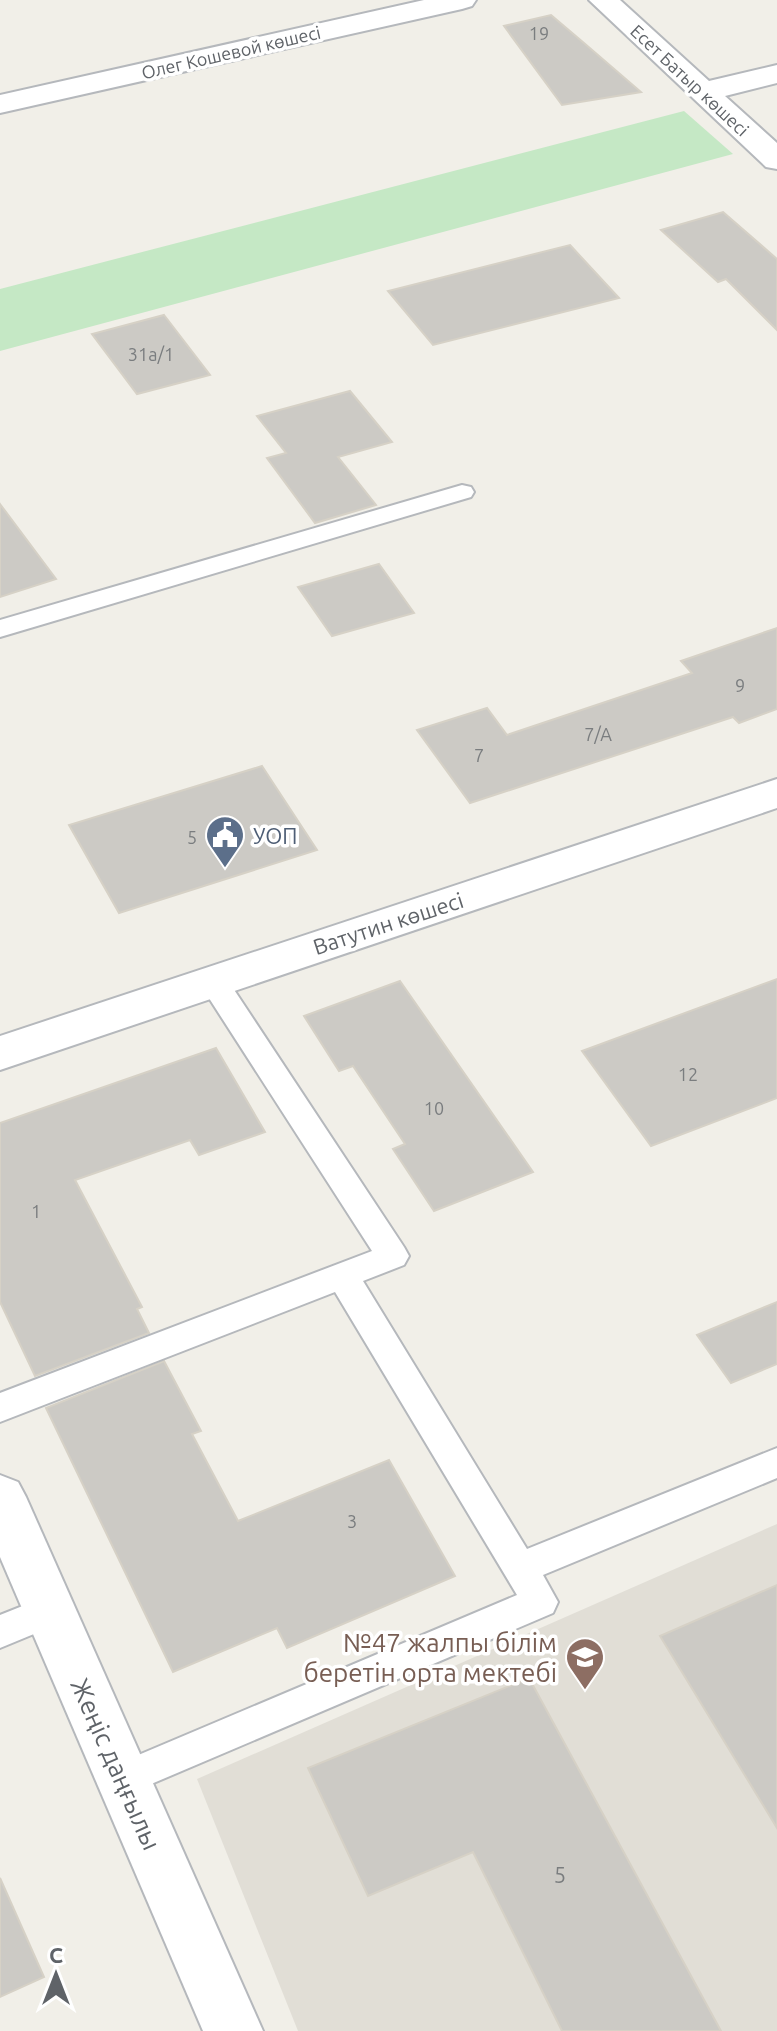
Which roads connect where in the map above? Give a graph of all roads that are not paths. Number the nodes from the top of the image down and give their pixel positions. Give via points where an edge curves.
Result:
1 (462, 0) edge
2 (603, 0) edge
3 (777, 74) edge
4 (702, 92) junction
5 (0, 104) edge
6 (777, 160) edge
7 (462, 492) dead end
8 (0, 629) edge
9 (777, 793) edge
10 (213, 981) junction
11 (0, 1053) edge
12 (343, 1276) junction
13 (0, 1408) edge
14 (777, 1463) edge
15 (0, 1497) edge
16 (517, 1569) junction
17 (50, 1611) junction
18 (0, 1632) edge
19 (123, 1779) junction
20 (233, 2031) edge

1 - 5 street, Олег Кошевой көшесі
2 - 4 street, Есет Батыр көшесі
3 - 4 street
4 - 6 street, Есет Батыр көшесі
7 - 8 lane
9 - 10 street, Ватутин көшесі
10 - 11 street, Ватутин көшесі
10 - 12 lane via 393,1256
12 - 13 lane
12 - 16 lane
14 - 16 lane
15 - 17 street, Жеңіс даңғылы
16 - 19 lane via 540,1602
17 - 18 lane
17 - 19 street, Жеңіс даңғылы
19 - 20 street, Жеңіс даңғылы

